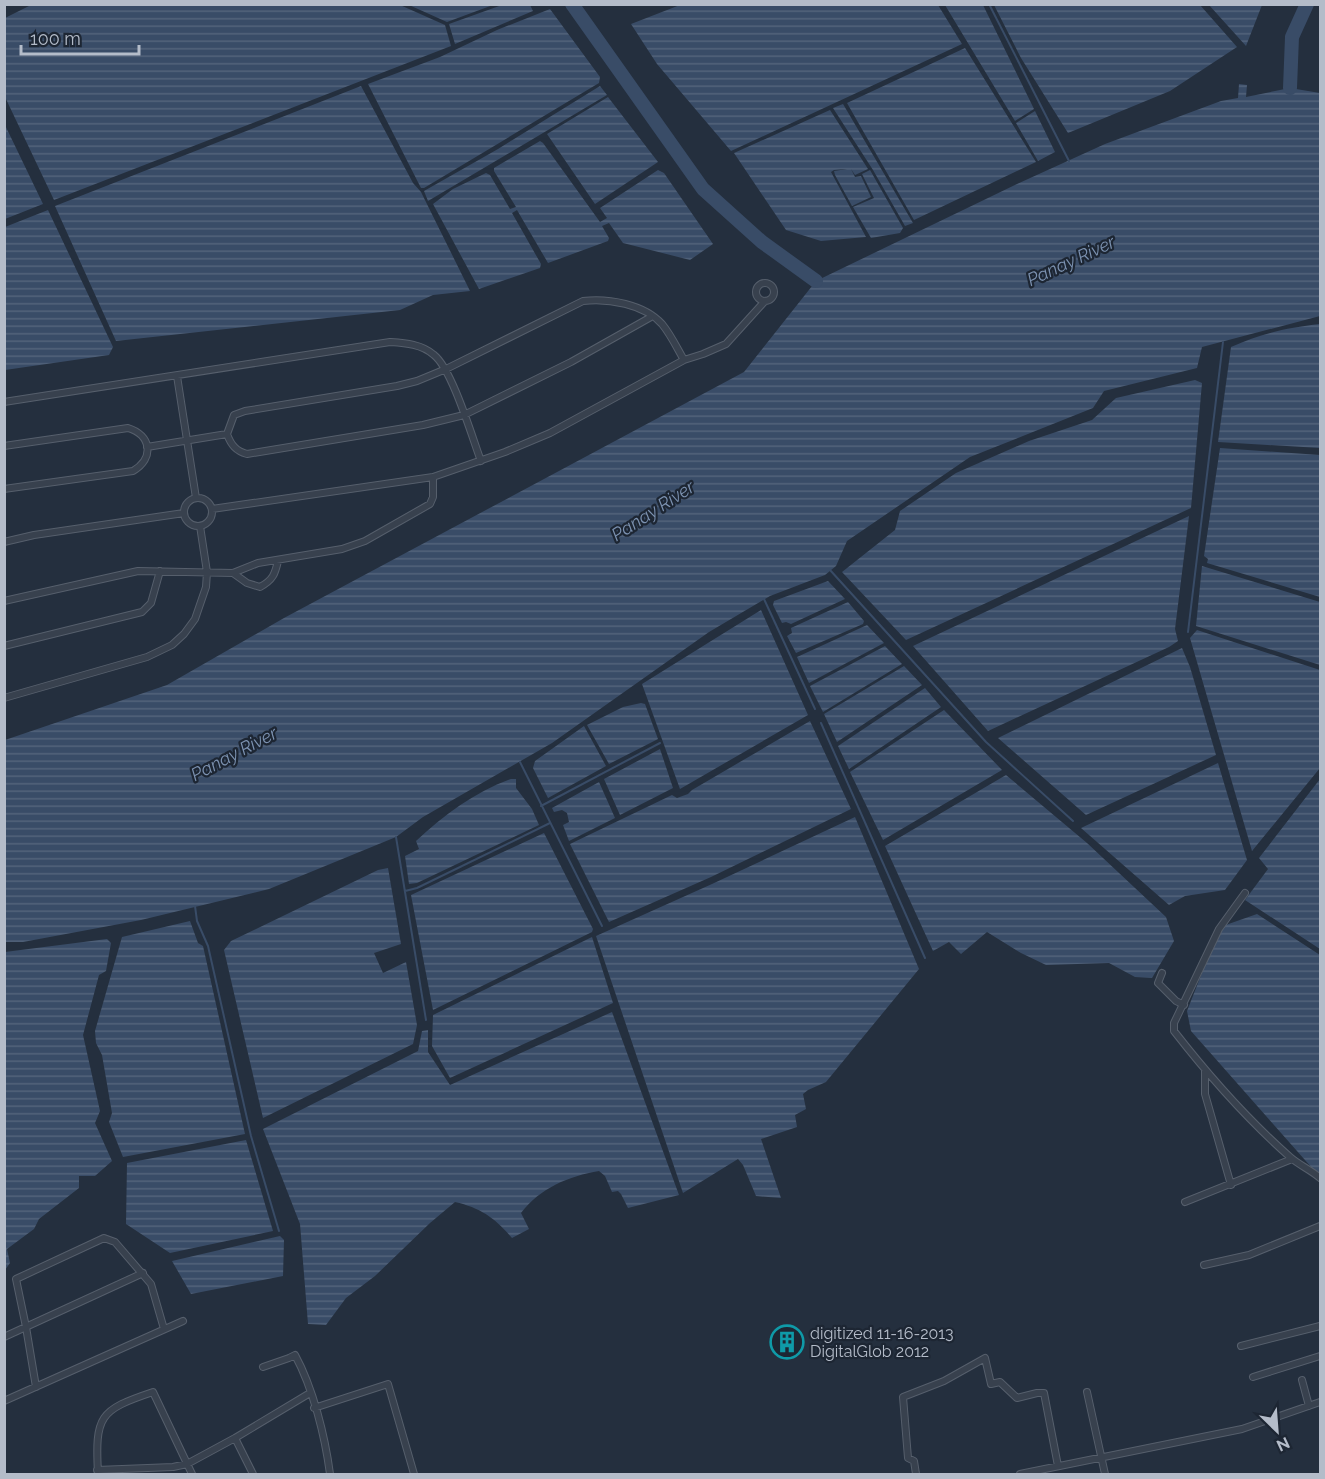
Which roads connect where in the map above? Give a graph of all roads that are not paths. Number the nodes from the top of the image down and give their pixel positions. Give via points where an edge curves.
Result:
1 (765, 301) dead end
2 (651, 316) junction
3 (684, 360) junction
4 (446, 369) junction
5 (177, 376) junction
6 (4, 402) edge
7 (464, 415) junction
8 (227, 434) junction
9 (188, 440) junction
10 (4, 446) edge
11 (147, 447) junction
12 (481, 461) junction
13 (433, 477) junction
14 (4, 489) edge
15 (196, 498) junction
16 (212, 509) junction
17 (184, 513) junction
18 (200, 526) junction
19 (4, 542) edge
20 (278, 561) junction
21 (160, 571) junction
22 (207, 572) junction
23 (233, 573) junction
24 (4, 601) edge
25 (4, 646) edge
26 (4, 698) edge
27 (1245, 893) dead end
28 (1162, 973) dead end
29 (1184, 1005) junction
30 (1205, 1070) junction
31 (1292, 1159) junction
32 (1320, 1178) edge
33 (1231, 1185) junction
34 (1185, 1202) dead end
35 (1320, 1226) edge
36 (1204, 1265) dead end
37 (143, 1273) junction
38 (183, 1321) dead end
39 (1320, 1326) edge
40 (26, 1327) junction
41 (164, 1329) junction
42 (4, 1337) edge
43 (1241, 1346) dead end
44 (1320, 1356) edge
45 (263, 1367) dead end
46 (1253, 1377) dead end
47 (1302, 1380) dead end
48 (36, 1387) junction
49 (1087, 1392) dead end
50 (310, 1393) junction
51 (4, 1401) edge
52 (1320, 1402) edge
53 (1309, 1406) junction
54 (314, 1408) junction
55 (235, 1438) junction
56 (1101, 1457) junction
57 (187, 1464) junction
58 (1058, 1466) junction
59 (98, 1472) edge
60 (192, 1474) edge
61 (253, 1474) edge
62 (330, 1474) edge
63 (414, 1474) edge
64 (916, 1474) edge
65 (1020, 1474) edge
66 (1105, 1474) edge

1 - 3 street via 726,344
2 - 3 street via 670,334
2 - 4 street via 611,300 583,301
2 - 7 street via 571,362
3 - 12 street via 550,433
4 - 5 street via 425,349 390,342
4 - 7 street
4 - 8 street via 397,386 245,411 234,415
5 - 6 street
5 - 9 street
7 - 8 street via 247,454 233,447
7 - 12 street
8 - 9 street
9 - 11 street
9 - 15 street
10 - 11 street via 128,428 142,435
11 - 14 street via 145,460 134,471
12 - 13 street
13 - 16 street
13 - 20 street via 430,504 365,541
15 - 16 street via 208,502
15 - 17 street via 186,505
16 - 18 street via 208,522
17 - 18 street via 188,522
17 - 19 street
18 - 22 street
20 - 23 street via 258,563
20 - 23 street via 274,576 260,587 247,584
21 - 22 street
21 - 24 street via 138,570
21 - 25 street via 151,603 142,612
22 - 23 street
22 - 26 street via 203,601 195,619 166,648
27 - 29 street via 1219,929
28 - 29 street via 1158,983
29 - 30 street via 1174,1031
30 - 31 street
30 - 33 street via 1205,1094
31 - 32 street
31 - 33 street
33 - 34 street
35 - 36 street via 1249,1255
37 - 40 street
37 - 40 street via 115,1242 104,1238 16,1279
37 - 41 street via 151,1284
38 - 41 street
39 - 43 street
40 - 42 street
40 - 48 street
41 - 48 street
44 - 46 street
45 - 50 street via 295,1355 307,1377
47 - 53 street
48 - 51 street
49 - 56 street
50 - 54 street
50 - 55 street
52 - 53 street
53 - 56 street via 1242,1429
54 - 62 street
54 - 63 street via 388,1384
55 - 57 street
55 - 61 street
56 - 58 street
56 - 66 street
57 - 59 street
57 - 59 street via 153,1392 108,1412 99,1426
57 - 60 street
58 - 64 street via 1044,1393 1017,1398 1000,1382 991,1384 985,1358 944,1381 903,1397 908,1458 914,1461
58 - 65 street

